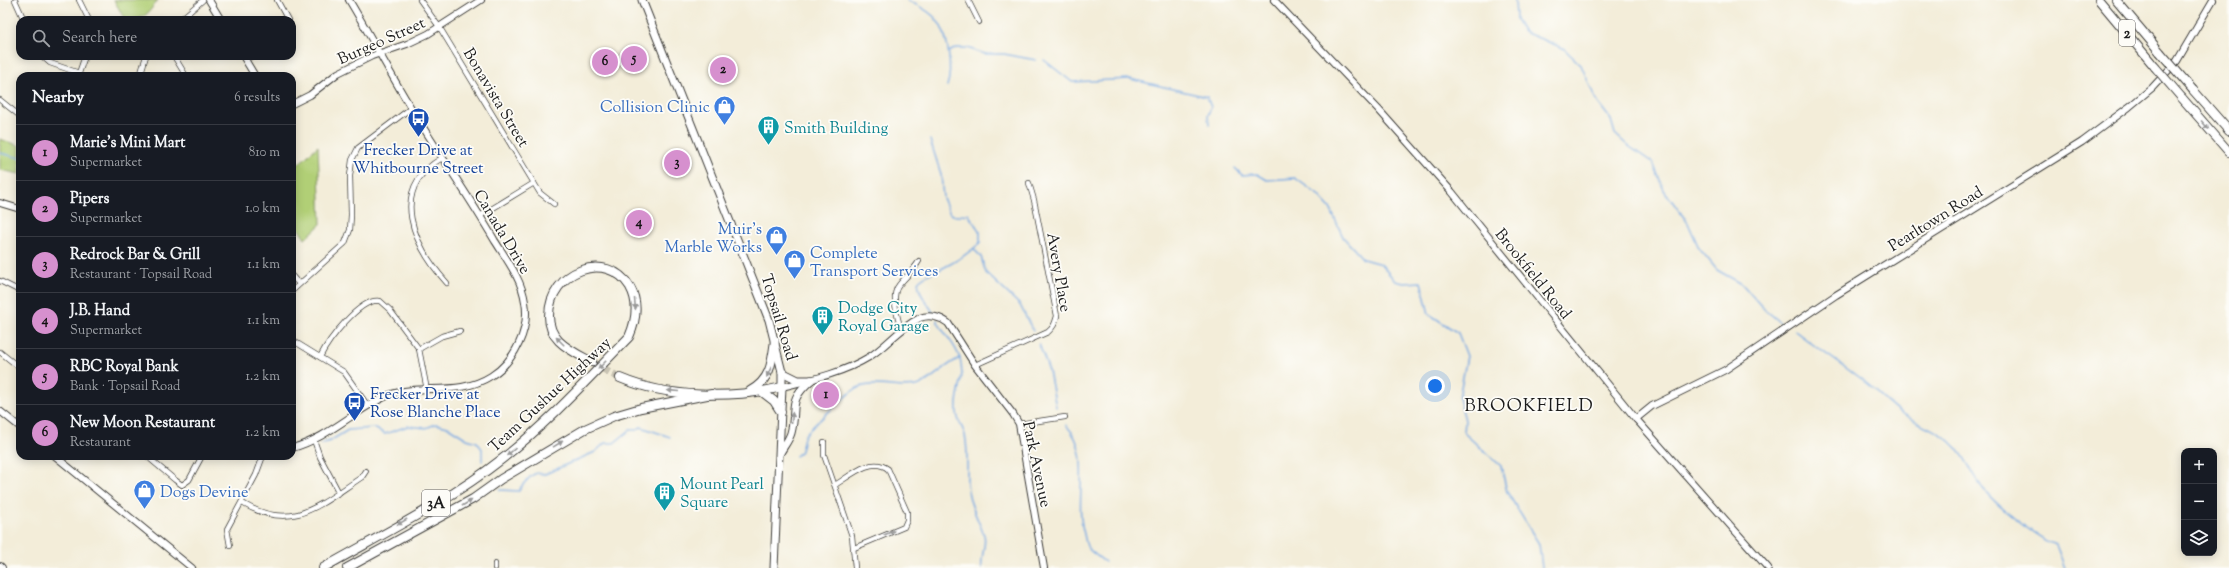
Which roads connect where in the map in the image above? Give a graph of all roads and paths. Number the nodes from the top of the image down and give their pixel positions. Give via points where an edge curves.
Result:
1 (15, 0) edge
2 (79, 0) edge
3 (203, 0) edge
4 (209, 0) edge
5 (277, 0) edge
6 (349, 0) edge
7 (420, 0) edge
8 (481, 0) edge
9 (642, 0) edge
10 (968, 0) edge
11 (1274, 0) edge
12 (2099, 0) edge
13 (2116, 0) edge
14 (2213, 0) edge
15 (22, 16) edge
16 (87, 16) edge
17 (185, 16) edge
18 (219, 16) edge
19 (286, 16) edge
20 (979, 22) dead end
21 (440, 28) junction
22 (380, 54) junction
23 (46, 60) edge
24 (84, 60) edge
25 (145, 60) edge
26 (176, 60) edge
27 (246, 60) edge
28 (73, 72) edge
29 (80, 72) edge
30 (141, 72) edge
31 (184, 72) edge
32 (253, 72) edge
33 (0, 100) edge
34 (296, 102) edge
35 (411, 108) junction
36 (16, 113) edge
37 (2229, 131) edge
38 (2229, 152) edge
39 (442, 158) junction
40 (534, 183) junction
41 (1028, 183) dead end
42 (0, 203) edge
43 (554, 204) dead end
44 (16, 208) edge
45 (480, 216) junction
46 (920, 261) dead end
47 (0, 281) edge
48 (296, 281) edge
49 (447, 283) dead end
50 (299, 284) junction
51 (296, 287) edge
52 (16, 289) edge
53 (901, 330) junction
54 (460, 331) dead end
55 (775, 340) junction
56 (296, 342) edge
57 (419, 349) junction
58 (0, 352) edge
59 (320, 357) junction
60 (592, 362) tunnel mouth
61 (16, 365) edge
62 (975, 365) junction
63 (782, 372) junction
64 (620, 378) tunnel mouth
65 (811, 380) junction
66 (782, 387) junction
67 (427, 390) junction
68 (761, 391) junction
69 (746, 393) junction
70 (712, 394) junction
71 (368, 406) junction
72 (0, 411) edge
73 (781, 412) junction
74 (1065, 416) dead end
75 (1636, 419) junction
76 (16, 424) edge
77 (1018, 424) junction
78 (314, 440) junction
79 (824, 442) dead end
80 (296, 447) edge
81 (779, 454) junction
82 (65, 460) edge
83 (151, 460) edge
84 (200, 460) edge
85 (262, 460) edge
86 (366, 471) dead end
87 (834, 485) junction
88 (338, 493) junction
89 (242, 503) junction
90 (230, 546) dead end
91 (854, 548) junction
92 (192, 568) edge
93 (323, 568) edge
94 (347, 568) edge
95 (774, 568) edge
96 (855, 568) edge
97 (1044, 568) edge
98 (1768, 568) edge

1 - 15 street
2 - 16 street
3 - 17 street
4 - 18 street
5 - 19 street
6 - 22 street, Canada Drive
7 - 21 street, Bonavista Street
8 - 21 street, Burgeo Street
9 - 55 main road, Topsail Road
10 - 20 street
11 - 75 street, Brookfield Road via 1378,109 1452,192
12 -> 38 highway, 2, bridge
13 - 37 highway, 2, bridge
14 - 75 street, Pearltown Road via 2177,61 2152,88 2118,116 2082,142 1836,295 1726,370 1652,406
21 - 22 street, Burgeo Street
21 - 40 street, Bonavista Street
22 - 34 street, Burgeo Street via 338,74
22 - 35 street, Canada Drive
23 - 28 street via 50,64
24 - 29 street
25 - 30 street
26 - 31 street
27 - 32 street
33 - 36 street
35 - 39 street, Canada Drive
35 - 50 street via 358,148 352,160 352,215 345,243
39 - 45 street, Canada Drive
39 - 49 street via 415,183 411,210 421,250
40 - 43 street, Bonavista Street via 543,196
40 - 45 street
41 - 62 street, Avery Place via 1036,208 1057,316 1056,322 1048,332
42 - 44 street
45 - 67 street, Canada Drive via 522,288 526,303 522,336 504,365 492,376 474,384
46 - 53 street via 898,286 895,296
47 - 52 street
48 - 50 street
50 - 51 street
53 - 62 street, Park Avenue via 919,318 942,318 948,323
53 - 65 street via 870,357
54 - 57 street via 442,336
55 - 63 main road, Topsail Road
55 -> 69 highway via 769,374 763,382
56 - 59 street
57 - 59 street via 383,302 376,300 366,304 341,326 330,338
57 - 67 street
58 - 61 street
59 - 71 street via 344,372
60 -> 93 highway, Team Gushue Highway / 3A via 558,340 552,332 549,307 557,287 567,277 583,270 599,268 620,275 631,289 636,307 629,337 540,426 481,475
62 - 77 street, Park Avenue
63 - 65 main road via 792,379
63 - 66 main road, Topsail Road
70 -> 64 highway via 647,388
65 - 66 street
81 -> 65 main road via 791,434 793,403 797,394
66 - 68 highway
66 - 73 main road, Topsail Road
67 - 71 street, Canada Drive via 392,394
68 - 69 highway
68 - 73 highway via 774,401
69 - 70 highway
94 -> 70 highway, Team Gushue Highway / 3A via 460,507 563,441 601,421 641,408
71 - 78 street, Canada Drive
72 - 76 street
73 - 81 main road, Topsail Road
74 - 77 street
75 - 98 street, Brookfield Road
77 - 97 street, Park Avenue
78 - 80 street, Canada Drive
78 - 88 street
79 - 87 street via 824,455
81 - 95 main road, Topsail Road
82 - 92 street
83 - 84 street via 182,484 189,480
85 - 89 street
86 - 88 street via 362,477
87 - 91 street
91 -> 87 street via 904,526 907,512 888,469 883,465 869,464
88 - 89 street via 316,508 290,517 267,515
89 - 90 street via 227,529
91 - 96 street

